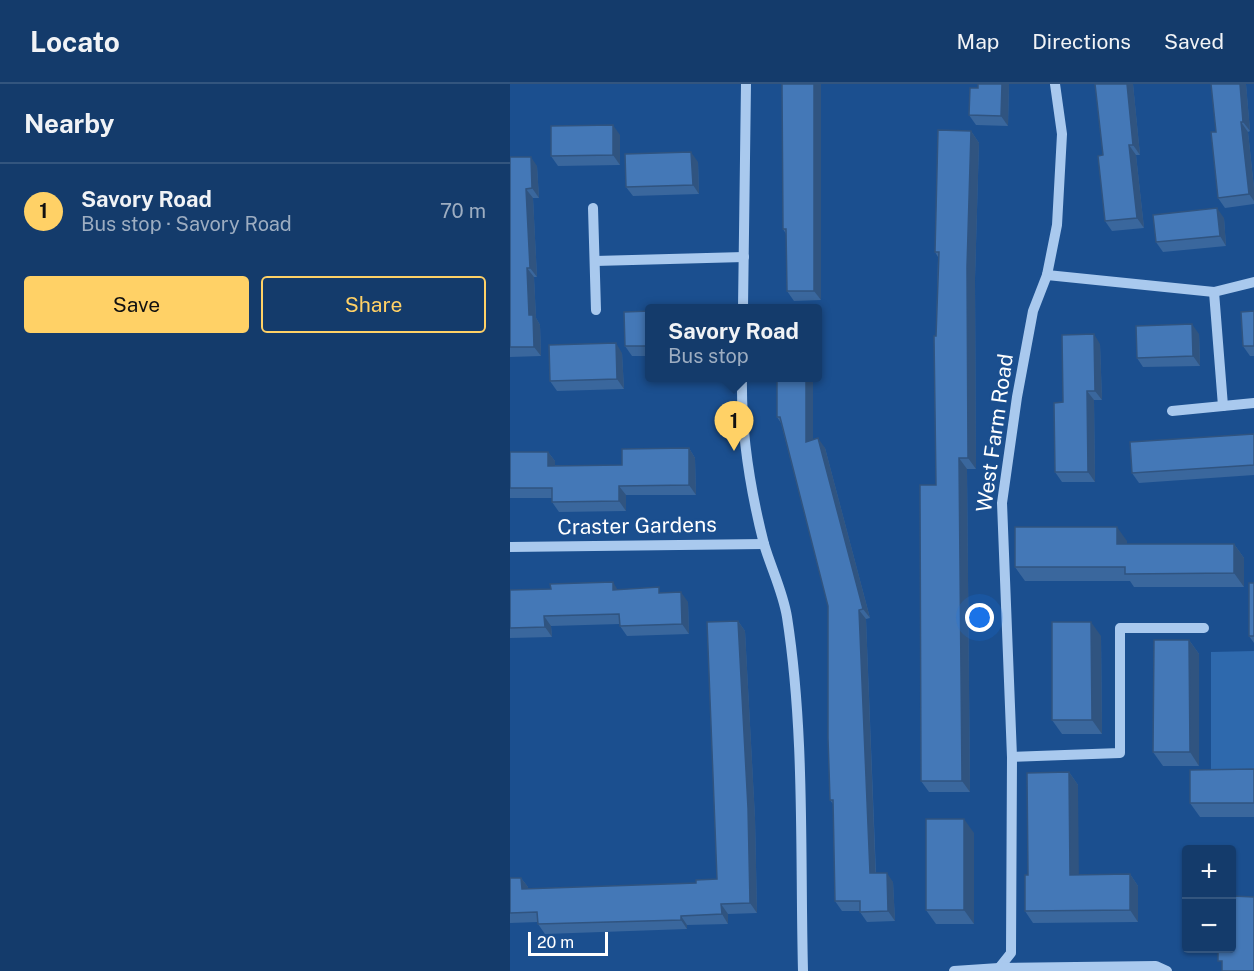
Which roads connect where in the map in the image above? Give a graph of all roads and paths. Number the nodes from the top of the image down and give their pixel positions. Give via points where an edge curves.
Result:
1 (746, 84) edge
2 (1055, 84) edge
3 (593, 208) dead end
4 (744, 257) junction
5 (595, 261) junction
6 (1047, 275) junction
7 (1254, 282) edge
8 (1214, 292) junction
9 (743, 304) edge
10 (596, 310) dead end
11 (742, 382) edge
12 (1254, 403) edge
13 (1223, 406) junction
14 (1172, 411) dead end
15 (764, 544) junction
16 (510, 547) edge
17 (1204, 628) dead end
18 (1012, 757) junction
19 (1000, 969) edge
20 (803, 971) edge
21 (954, 971) edge
22 (1167, 971) edge

1 - 4 street
2 - 6 street, West Farm Road via 1062,135 1057,225
3 - 5 street
4 - 5 street
4 - 9 street
5 - 10 street
6 - 8 street
6 - 18 street, West Farm Road via 1033,311 1002,503
7 - 8 street
8 - 13 street
11 - 15 street via 742,418
12 - 13 street
13 - 14 street
15 - 16 street, Craster Gardens
15 - 20 street via 786,614 797,690
17 - 18 street via 1120,628 1120,753
18 - 19 street, West Farm Road via 1011,953
19 - 21 street
19 - 22 street via 1156,966

